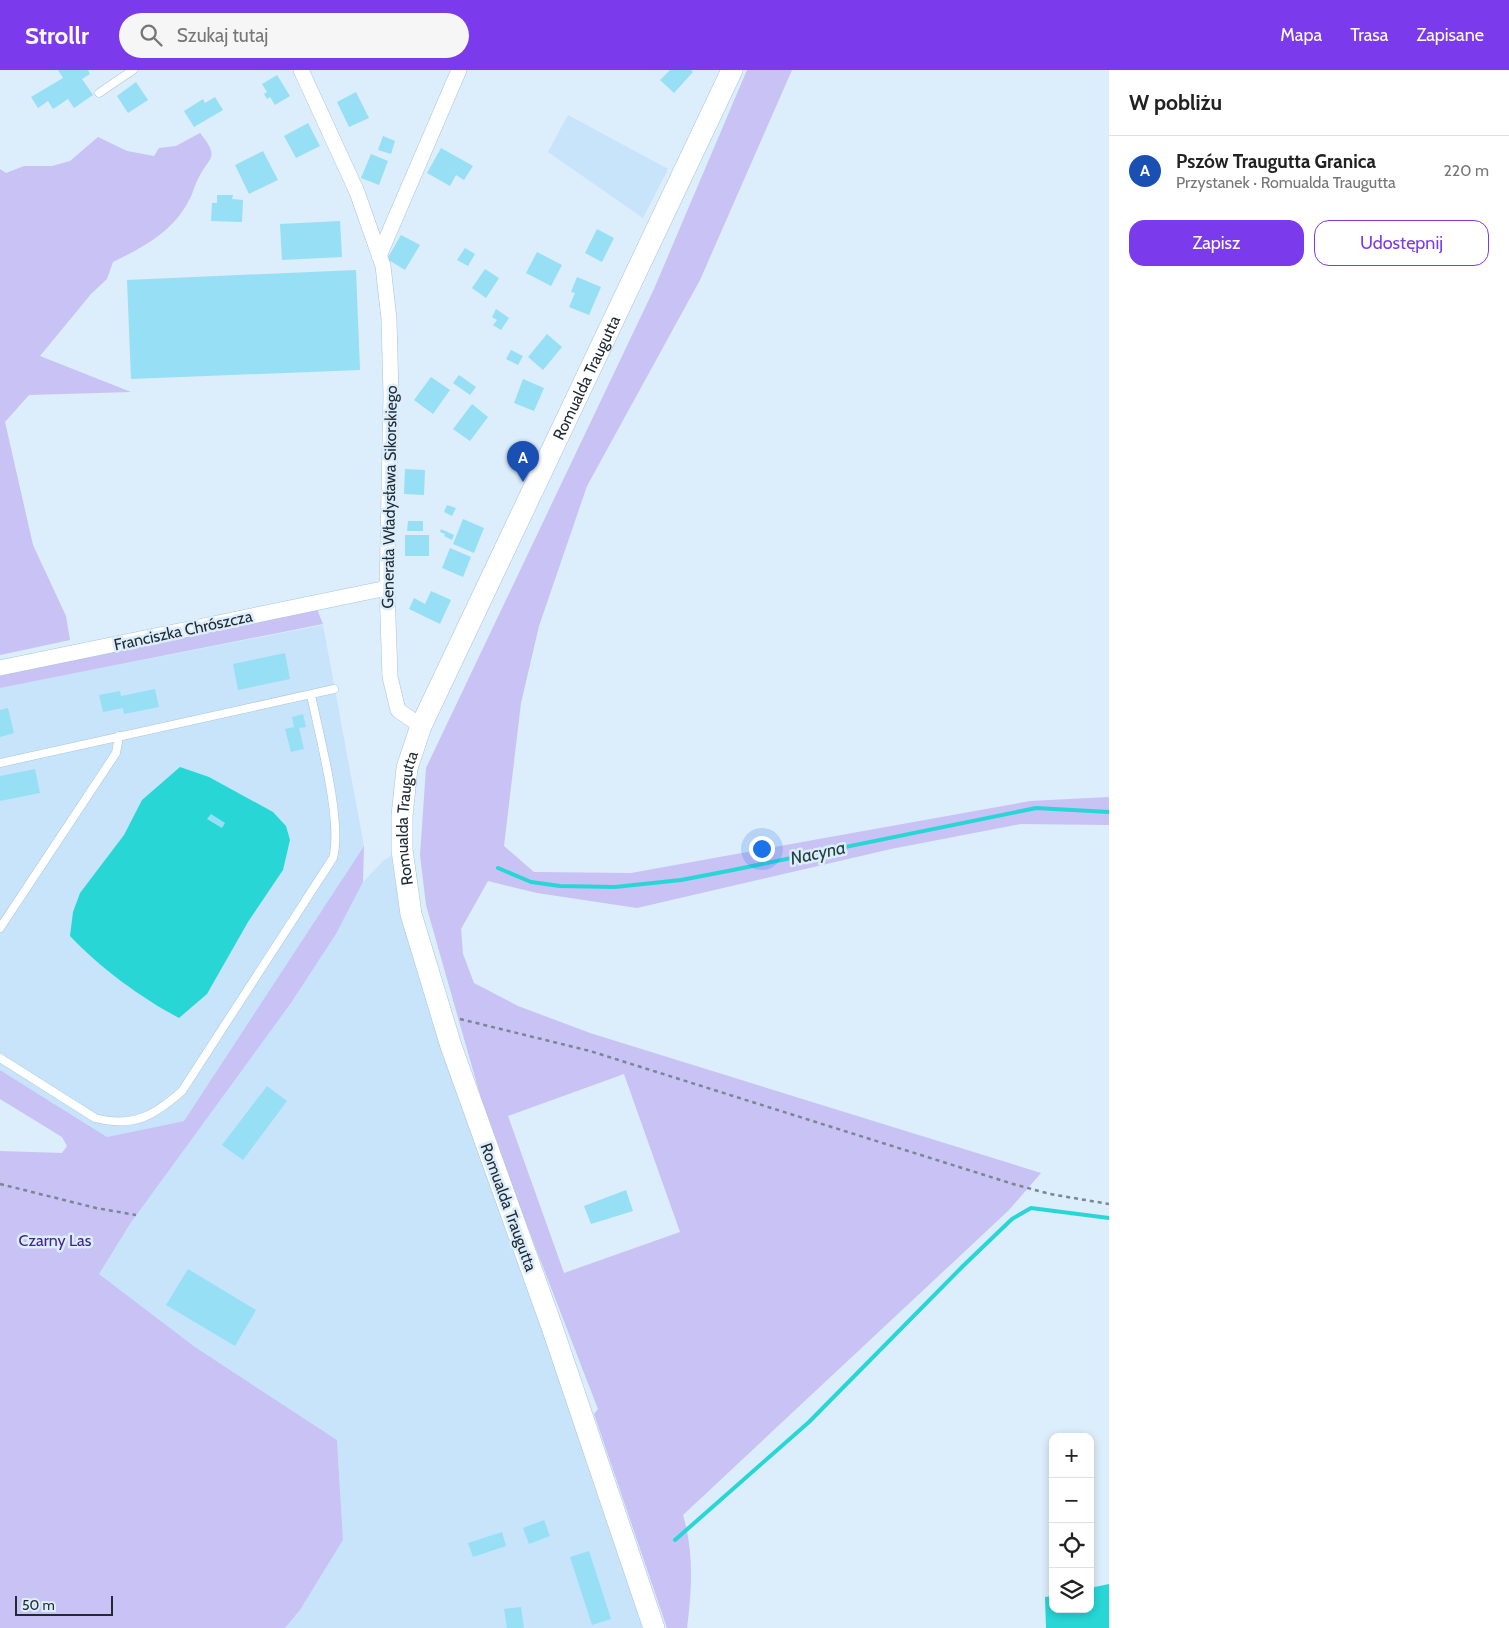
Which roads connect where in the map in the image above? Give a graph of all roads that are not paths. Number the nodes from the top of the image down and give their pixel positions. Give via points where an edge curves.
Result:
1 (133, 70) edge
2 (301, 70) edge
3 (459, 70) edge
4 (732, 70) edge
5 (99, 93) dead end
6 (379, 256) junction
7 (387, 588) junction
8 (0, 668) edge
9 (334, 689) dead end
10 (311, 695) junction
11 (421, 726) junction
12 (120, 736) junction
13 (0, 763) edge
14 (0, 928) edge
15 (0, 1058) edge
16 (654, 1628) edge

1 - 5 lane
2 - 6 street, Generała Władysława Sikorskiego via 356,192
3 - 6 street
4 - 11 street, Romualda Traugutta
6 - 7 street, Generała Władysława Sikorskiego via 383,266 391,396
7 - 8 street, Franciszka Chrószcza
7 - 11 street, Generała Władysława Sikorskiego via 392,691 398,710
9 - 10 lane
10 - 12 lane
10 - 15 lane via 334,816 337,839 333,858 182,1091 154,1114 134,1121 113,1123 95,1118
11 - 16 street, Romualda Traugutta via 404,782 402,850 411,914 442,1016
12 - 13 lane
12 - 14 lane via 116,753

